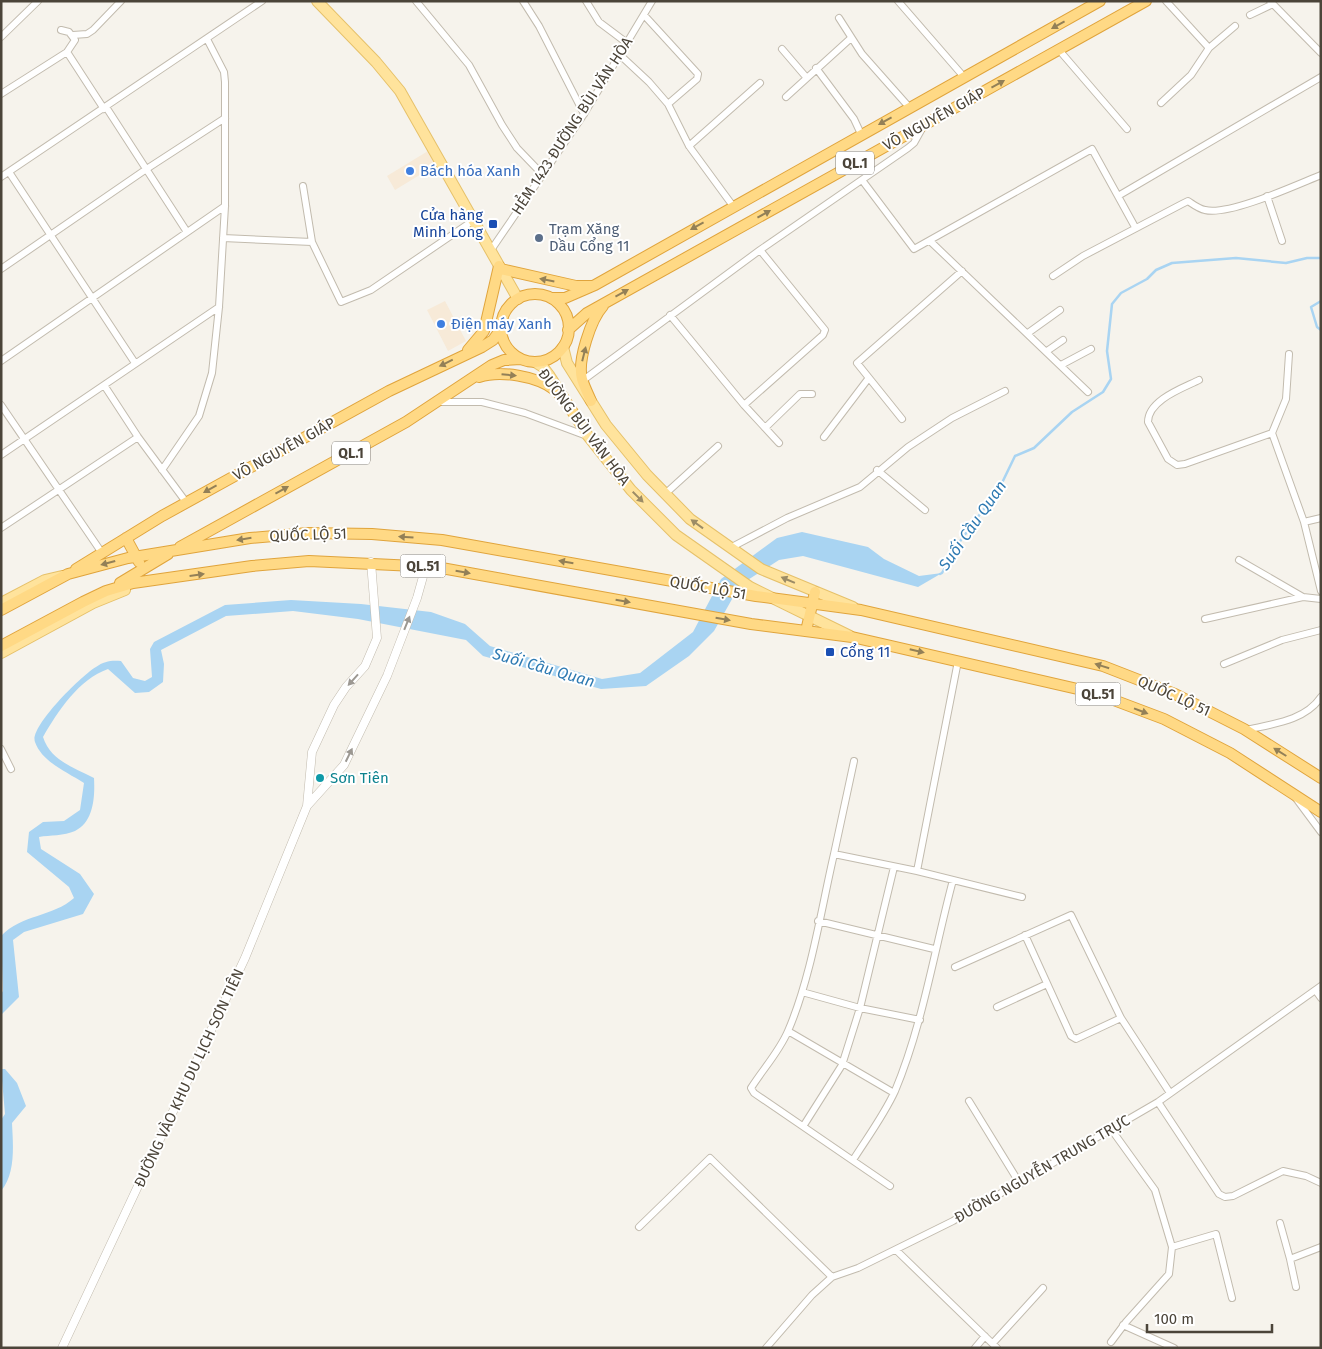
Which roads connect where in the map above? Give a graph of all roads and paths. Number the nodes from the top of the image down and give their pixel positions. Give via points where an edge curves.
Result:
1 (38, 1) edge
2 (121, 1) edge
3 (262, 1) edge
4 (318, 1) edge
5 (416, 1) edge
6 (523, 1) edge
7 (586, 1) edge
8 (652, 1) edge
9 (898, 1) edge
10 (1100, 1) edge
11 (1146, 1) edge
12 (1166, 1) edge
13 (1271, 2) edge
14 (644, 15) junction
15 (1250, 15) dead end
16 (839, 18) dead end
17 (1235, 26) dead end
18 (60, 30) dead end
19 (73, 35) junction
20 (1, 37) edge
21 (851, 38) junction
22 (207, 39) junction
23 (627, 43) junction
24 (1209, 48) junction
25 (782, 49) dead end
26 (1059, 50) junction
27 (66, 52) junction
28 (1321, 53) edge
29 (620, 55) junction
30 (816, 68) junction
31 (806, 77) junction
32 (964, 77) junction
33 (1321, 77) edge
34 (760, 82) dead end
35 (1, 94) edge
36 (786, 97) dead end
37 (1161, 103) dead end
38 (668, 104) junction
39 (105, 108) junction
40 (909, 108) junction
41 (584, 114) junction
42 (225, 118) junction
43 (925, 124) junction
44 (1127, 129) dead end
45 (861, 134) junction
46 (689, 146) junction
47 (145, 170) junction
48 (8, 172) junction
49 (542, 174) junction
50 (1321, 175) edge
51 (1, 177) edge
52 (862, 180) junction
53 (303, 186) dead end
54 (1118, 196) junction
55 (1267, 196) junction
56 (225, 206) junction
57 (733, 206) junction
58 (474, 220) junction
59 (1135, 227) junction
60 (187, 232) junction
61 (50, 236) junction
62 (223, 238) junction
63 (930, 241) junction
64 (1282, 241) dead end
65 (312, 242) junction
66 (491, 250) junction
67 (760, 250) junction
68 (500, 268) junction
69 (1, 269) edge
70 (962, 272) junction
71 (1052, 276) dead end
72 (595, 286) junction
73 (92, 298) junction
74 (551, 298) junction
75 (518, 299) junction
76 (606, 302) junction
77 (219, 307) junction
78 (1060, 310) dead end
79 (670, 315) junction
80 (501, 329) junction
81 (568, 330) junction
82 (1028, 333) junction
83 (1063, 340) dead end
84 (563, 347) junction
85 (1091, 350) dead end
86 (1047, 351) junction
87 (464, 354) junction
88 (1289, 354) dead end
89 (521, 359) junction
90 (1, 361) edge
91 (534, 362) junction
92 (135, 363) junction
93 (1061, 365) junction
94 (868, 379) junction
95 (1199, 380) dead end
96 (582, 381) junction
97 (104, 385) junction
98 (462, 385) junction
99 (1004, 392) dead end
100 (1088, 392) dead end
101 (812, 394) dead end
102 (591, 400) junction
103 (436, 402) junction
104 (1, 405) edge
105 (744, 405) junction
106 (572, 411) junction
107 (902, 420) dead end
108 (765, 428) junction
109 (1272, 433) junction
110 (588, 436) junction
111 (138, 437) junction
112 (824, 437) dead end
113 (24, 439) junction
114 (779, 443) dead end
115 (718, 446) dead end
116 (1, 455) edge
117 (162, 470) junction
118 (878, 470) junction
119 (60, 490) junction
120 (665, 494) junction
121 (186, 502) junction
122 (925, 510) dead end
123 (1321, 518) edge
124 (1304, 522) junction
125 (1, 528) edge
126 (126, 538) junction
127 (733, 550) junction
128 (173, 551) junction
129 (102, 553) junction
130 (136, 557) junction
131 (1239, 560) dead end
132 (371, 562) junction
133 (426, 566) junction
134 (142, 569) junction
135 (68, 574) junction
136 (149, 580) junction
137 (106, 591) junction
138 (1321, 591) edge
139 (815, 592) junction
140 (1303, 597) junction
141 (774, 599) junction
142 (1321, 600) edge
143 (1, 603) edge
144 (93, 603) junction
145 (812, 604) junction
146 (1, 610) edge
147 (861, 610) junction
148 (809, 616) junction
149 (1205, 619) dead end
150 (1321, 630) edge
151 (806, 631) junction
152 (852, 637) junction
153 (1, 646) edge
154 (1, 653) edge
155 (958, 661) junction
156 (1224, 664) dead end
157 (1321, 698) edge
158 (1246, 730) junction
159 (1, 749) edge
160 (854, 761) dead end
161 (11, 769) dead end
162 (1321, 778) edge
163 (1292, 792) junction
164 (307, 806) junction
165 (1321, 812) edge
166 (1321, 832) edge
167 (834, 854) junction
168 (894, 867) junction
169 (916, 871) junction
170 (953, 880) junction
171 (1022, 897) dead end
172 (818, 921) junction
173 (876, 934) junction
174 (1025, 935) junction
175 (934, 949) junction
176 (955, 967) dead end
177 (1047, 984) junction
178 (1318, 988) edge
179 (802, 992) junction
180 (1321, 998) edge
181 (997, 1007) dead end
182 (860, 1008) junction
183 (1121, 1018) junction
184 (920, 1020) junction
185 (788, 1032) junction
186 (842, 1065) junction
187 (894, 1093) junction
188 (1170, 1093) junction
189 (969, 1101) dead end
190 (1158, 1102) junction
191 (804, 1125) junction
192 (1112, 1128) junction
193 (854, 1160) junction
194 (1321, 1183) edge
195 (1020, 1184) junction
196 (890, 1186) dead end
197 (1280, 1223) dead end
198 (639, 1227) dead end
199 (1172, 1247) junction
200 (1321, 1247) edge
201 (896, 1250) junction
202 (1290, 1260) junction
203 (832, 1278) junction
204 (1043, 1288) dead end
205 (1296, 1288) dead end
206 (1232, 1298) dead end
207 (1123, 1326) junction
208 (985, 1336) junction
209 (1111, 1342) dead end
210 (995, 1346) edge
211 (62, 1348) edge
212 (766, 1348) edge
213 (975, 1348) edge
214 (1174, 1348) edge

1 - 20 street
2 - 19 street via 93,30
3 - 22 street
4 - 58 main road via 400,91
5 - 49 street via 469,65 517,148
6 - 41 street
7 - 23 street via 599,22
8 - 14 street, HẺM 1423 ĐƯỜNG BÙI VĂN HÒA
9 - 32 street
10 -> 32 highway, VÕ NGUYÊN GIÁP / QL.1
11 - 26 highway, VÕ NGUYÊN GIÁP / QL.1
12 - 24 street
13 - 15 street
13 - 28 street
14 - 23 street, HẺM 1423 ĐƯỜNG BÙI VĂN HÒA
14 - 38 street via 698,74
16 - 21 street
17 - 24 street
18 - 19 street
19 - 27 street via 75,40
21 - 30 street
21 - 40 street
22 - 39 street
22 - 42 street via 224,72
23 - 29 street, HẺM 1423 ĐƯỜNG BÙI VĂN HÒA
24 - 37 street via 1191,74
25 - 31 street
43 -> 26 highway, VÕ NGUYÊN GIÁP / QL.1
26 - 44 street
27 - 35 street
27 - 39 street
29 - 38 street
29 - 41 street, HẺM 1423 ĐƯỜNG BÙI VĂN HÒA
30 - 31 street
30 - 45 street via 854,119
31 - 36 street
32 - 40 highway, VÕ NGUYÊN GIÁP / QL.1
33 - 54 street
34 - 46 street
38 - 46 street
39 - 47 street
39 - 48 street
40 -> 45 highway, VÕ NGUYÊN GIÁP / QL.1
41 - 49 street, HẺM 1423 ĐƯỜNG BÙI VĂN HÒA
42 - 47 street
42 - 56 street
43 - 52 street via 914,143
76 -> 43 highway, VÕ NGUYÊN GIÁP / QL.1
45 - 57 highway, VÕ NGUYÊN GIÁP / QL.1
46 - 57 street
47 - 60 street
47 - 61 street
48 - 51 street
48 - 61 street
49 - 66 street, HẺM 1423 ĐƯỜNG BÙI VĂN HÒA
50 - 55 street
52 - 63 street via 914,249
52 - 67 street
53 - 65 street
54 - 59 street
54 - 63 street via 1092,149
55 - 59 street via 1220,210 1206,211 1188,202
55 - 64 street
56 - 60 street
56 - 62 street
57 -> 72 highway, VÕ NGUYÊN GIÁP / QL.1
58 - 65 street via 371,290 341,302
58 - 66 main road
59 - 71 street
60 - 73 street
61 - 69 street
61 - 73 street
62 - 65 street
62 - 77 street
63 - 70 street
66 - 68 main road
67 - 79 street
67 - 105 street via 825,330
72 -> 68 highway via 576,286
68 - 75 main road
68 - 87 highway via 484,331
70 - 82 street
70 - 94 street via 856,363
72 - 74 highway, VÕ NGUYÊN GIÁP / QL.1 via 565,298
73 - 90 street
73 - 92 street
74 - 75 highway, QL.1 via 528,294
74 - 81 highway via 566,314
75 - 80 highway via 503,316
76 - 81 highway, VÕ NGUYÊN GIÁP / QL.1
96 -> 76 highway via 581,369 591,325
77 - 92 street
77 - 117 street via 212,373 198,416
78 - 82 street
79 - 96 street
79 - 105 street
80 - 87 highway, VÕ NGUYÊN GIÁP / QL.1 via 492,340
80 - 89 highway via 506,347
81 - 84 highway
82 - 86 street
83 - 86 street
84 - 91 highway via 545,360
84 - 102 main road, ĐƯỜNG BÙI VĂN HÒA via 567,363
85 - 93 street
86 - 93 street
87 -> 121 highway, VÕ NGUYÊN GIÁP / QL.1 via 389,391
88 - 109 street via 1286,399
89 - 91 highway, QL.1
89 - 98 highway, QL.1 via 504,360
91 - 106 main road, ĐƯỜNG BÙI VĂN HÒA via 543,367
92 - 97 street
93 - 100 street
94 - 107 street
94 - 112 street
95 - 109 street via 1174,392 1148,416 1148,422 1171,463 1185,464
96 - 102 highway
97 - 111 street
97 - 113 street
98 - 103 highway, QL.1
98 -> 106 highway via 487,375 516,376 553,389
99 - 118 street via 952,418
101 - 108 street via 797,396
102 - 120 main road, ĐƯỜNG BÙI VĂN HÒA via 606,425
103 - 110 street via 482,402
128 -> 103 highway, QL.1 via 406,422
104 - 113 street
105 - 108 street
106 - 110 main road, ĐƯỜNG BÙI VĂN HÒA
108 - 114 street
109 - 124 street
110 -> 141 main road, ĐƯỜNG BÙI VĂN HÒA via 631,490 676,535 750,587
111 - 117 street
111 - 119 street
113 - 116 street
113 - 119 street
115 - 120 street
117 - 121 street
118 - 122 street
118 - 127 street via 857,489 788,518
119 - 125 street
119 - 129 street
127 -> 120 main road, ĐƯỜNG BÙI VĂN HÒA via 690,519
121 - 126 highway, VÕ NGUYÊN GIÁP / QL.1
123 - 124 street
124 - 138 street
126 - 129 highway, VÕ NGUYÊN GIÁP / QL.1
126 - 130 highway
139 -> 127 main road, ĐƯỜNG BÙI VĂN HÒA via 761,569
128 - 130 highway, QUỐC LỘ 51 / QL.51
128 - 134 highway, QL.1
141 -> 128 highway, QUỐC LỘ 51 / QL.51 via 442,540 372,534 250,538
129 - 135 highway, VÕ NGUYÊN GIÁP / QL.1
130 - 134 highway
130 -> 135 highway, QUỐC LỘ 51 / QL.51
131 - 140 street
132 - 133 highway, QUỐC LỘ 51 / QL.51
136 -> 132 highway, QUỐC LỘ 51 / QL.51 via 309,561
132 -> 164 street, ĐƯỜNG VÀO KHU DU LỊCH SƠN TIÊN via 377,638 365,666 334,705 312,752
133 -> 151 highway, QUỐC LỘ 51 / QL.51
164 -> 133 street, ĐƯỜNG VÀO KHU DU LỊCH SƠN TIÊN via 344,765 387,676
134 - 137 highway, QL.1
135 - 143 main road, QUỐC LỘ 51 / QL.1 via 45,580
135 - 146 highway, QUỐC LỘ 51 / QL.1
136 - 137 highway, QUỐC LỘ 51 / QL.51
136 - 144 main road, QUỐC LỘ 51 / QL.51
137 - 144 highway, QL.1
137 - 153 highway, QUỐC LỘ 51 / QL.1
139 - 145 highway
139 - 147 main road
140 - 142 street
140 - 149 street
141 - 145 highway, QUỐC LỘ 51 / QL.51
141 - 148 main road
144 - 154 main road, QUỐC LỘ 51 / QL.1
145 - 147 highway, QUỐC LỘ 51 / QL.51
145 - 148 highway
158 -> 147 highway, QUỐC LỘ 51 / QL.51 via 1175,694 1103,666
148 - 151 highway
148 - 152 main road
150 - 156 street via 1282,640
151 - 152 highway, QUỐC LỘ 51 / QL.51
152 -> 155 highway, QUỐC LỘ 51 / QL.51
155 -> 163 highway, QUỐC LỘ 51 / QL.51 via 1095,693 1164,719 1230,753
155 - 169 street
157 - 158 street via 1306,713
162 -> 158 highway, QUỐC LỘ 51 / QL.51
159 - 161 street
160 - 167 street
163 - 165 highway, QUỐC LỘ 51 / QL.51
163 - 166 street
164 - 211 street, ĐƯỜNG VÀO KHU DU LỊCH SƠN TIÊN via 245,958
167 - 168 street
167 - 172 street
168 - 169 street
168 - 173 street
169 - 170 street
170 - 171 street
170 - 175 street
172 - 173 street
172 - 179 street
173 - 175 street
173 - 182 street
174 - 176 street
174 - 177 street
174 - 183 street via 1071,915
175 - 184 street
177 - 181 street
177 - 183 street via 1071,1036 1076,1039
178 - 180 street
178 - 188 street, ĐƯỜNG NGUYỄN TRUNG TRỰC
179 - 182 street
179 - 185 street
182 - 184 street
182 - 186 street
183 - 188 street
184 - 187 street
185 - 186 street
185 - 191 street via 766,1070 750,1088
186 - 187 street
186 - 191 street
187 - 193 street
188 - 190 street, ĐƯỜNG NGUYỄN TRUNG TRỰC
189 - 195 street
190 - 192 street, ĐƯỜNG NGUYỄN TRUNG TRỰC
190 - 194 street via 1218,1194 1233,1196 1283,1171
191 - 193 street
192 - 195 street, ĐƯỜNG NGUYỄN TRUNG TRỰC
192 - 199 street via 1155,1190
193 - 196 street
195 - 201 street, ĐƯỜNG NGUYỄN TRUNG TRỰC
197 - 202 street
198 - 203 street via 710,1158
199 - 206 street via 1216,1234
199 - 207 street via 1169,1274
200 - 202 street
201 - 203 street, ĐƯỜNG NGUYỄN TRUNG TRỰC
201 - 208 street
202 - 205 street
203 - 212 street, ĐƯỜNG NGUYỄN TRUNG TRỰC via 812,1295
204 - 210 street
207 - 209 street
207 - 214 street
208 - 210 street
208 - 213 street

